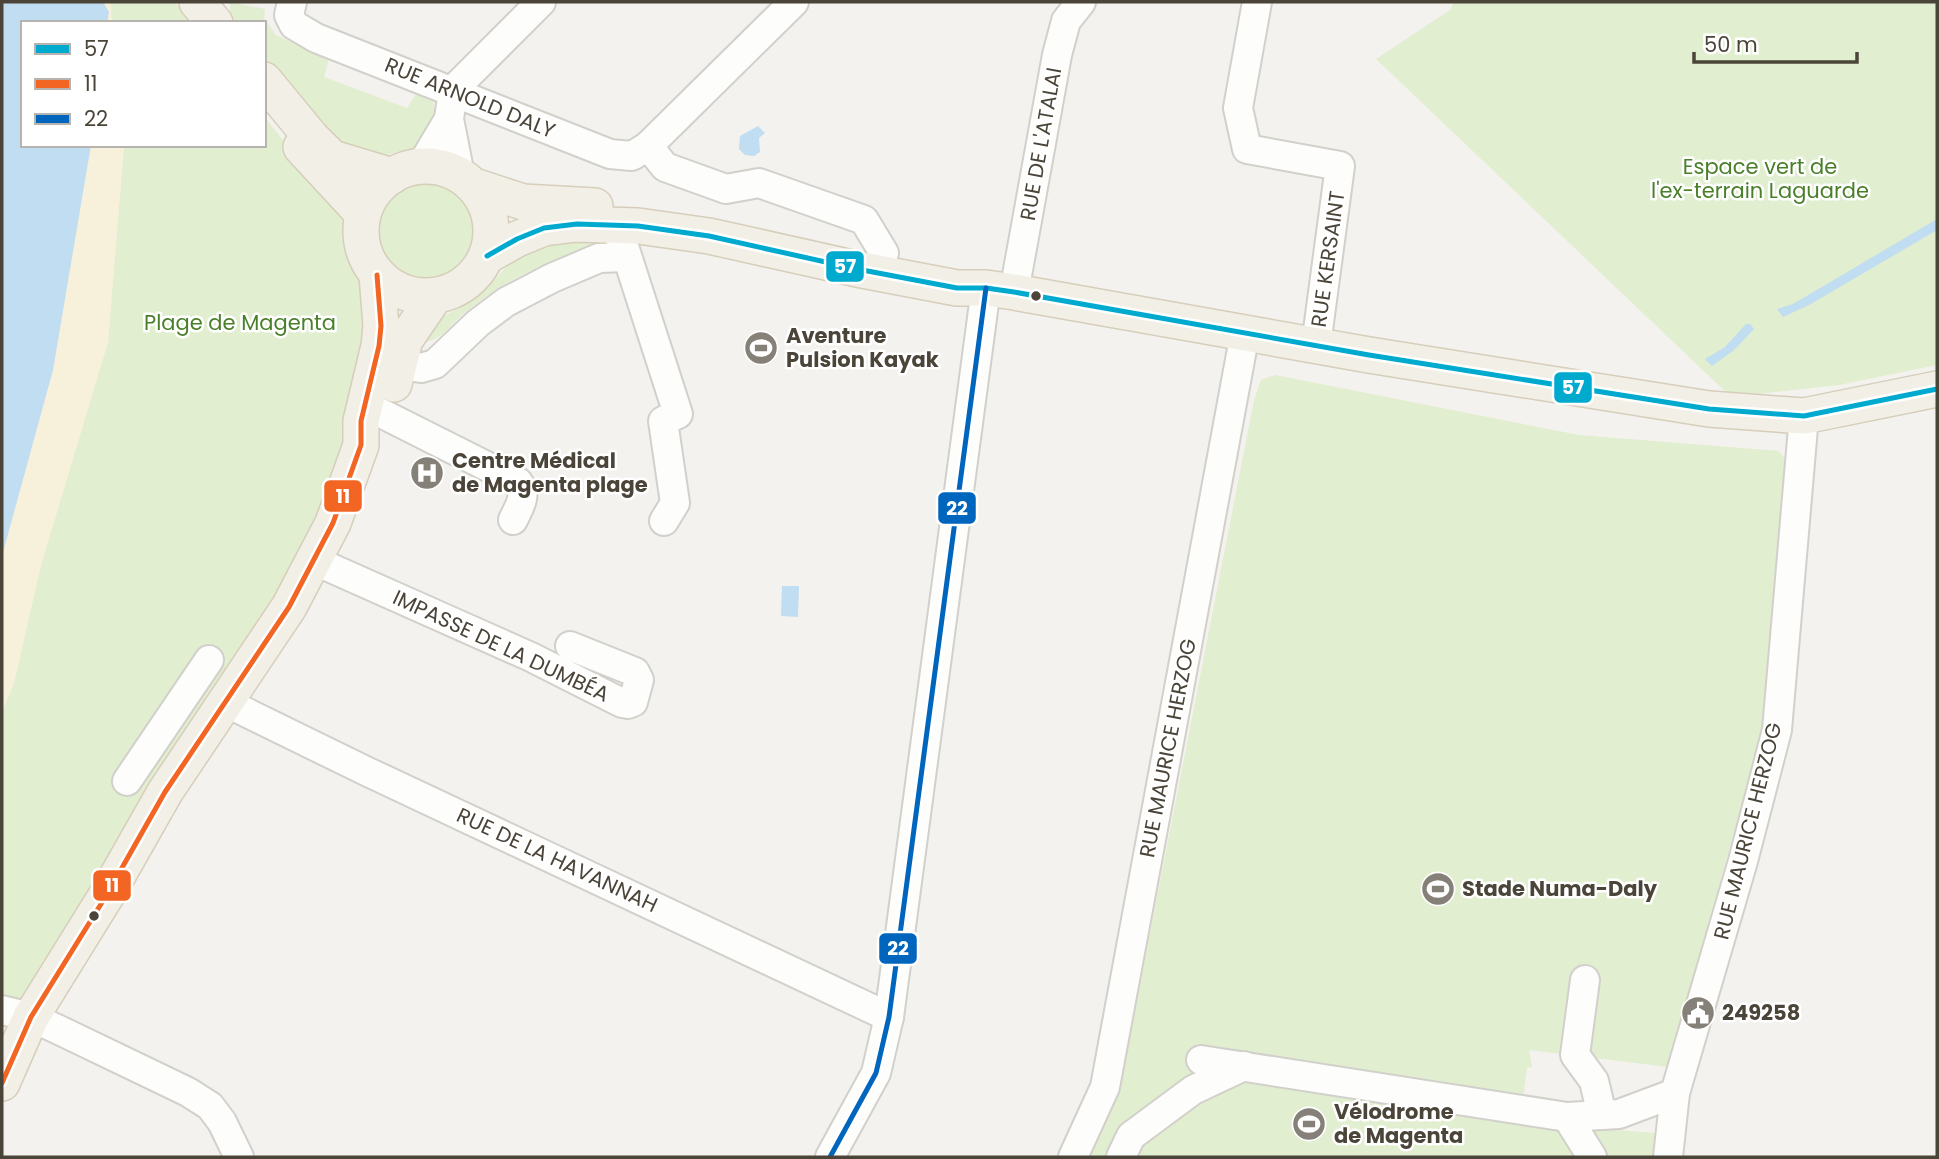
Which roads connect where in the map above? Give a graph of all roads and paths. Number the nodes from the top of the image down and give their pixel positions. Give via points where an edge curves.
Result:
1 (197, 2) edge
2 (541, 2) edge
3 (794, 2) edge
4 (1082, 2) edge
5 (1257, 2) edge
6 (293, 13) edge
7 (213, 21) edge
8 (453, 90) junction
9 (266, 96) edge
10 (266, 97) edge
11 (449, 119) junction
12 (649, 146) junction
13 (406, 171) junction
14 (467, 181) junction
15 (363, 214) junction
16 (620, 243) junction
17 (884, 253) junction
18 (487, 256) junction
19 (377, 275) junction
20 (1000, 290) junction
21 (435, 296) junction
22 (1245, 333) junction
23 (1316, 345) junction
24 (400, 365) junction
25 (1937, 389) edge
26 (373, 409) junction
27 (1804, 416) junction
28 (513, 520) dead end
29 (664, 521) dead end
30 (313, 561) junction
31 (570, 646) dead end
32 (209, 660) dead end
33 (227, 703) junction
34 (127, 781) dead end
35 (1585, 980) dead end
36 (16, 1014) edge
37 (889, 1017) junction
38 (1201, 1060) dead end
39 (1244, 1066) junction
40 (2, 1083) edge
41 (1675, 1093) junction
42 (1602, 1115) junction
43 (1567, 1117) junction
44 (239, 1157) edge
45 (830, 1157) edge
46 (1073, 1157) edge
47 (1121, 1157) edge
48 (1592, 1157) edge
49 (1668, 1157) edge

1 - 7 main road
2 - 8 street
3 - 12 street
4 - 20 street, RUE DE L'ATALAI via 1066,21
5 - 23 street, RUE KERSAINT via 1238,108 1247,149 1340,166
6 - 8 street, RUE ARNOLD DALY via 316,38
8 - 11 street
8 - 12 street, RUE ARNOLD DALY via 610,154 632,156
9 - 13 main road via 332,158
10 - 15 main road via 296,142
11 - 13 street
11 - 14 street
12 - 17 street via 664,167 726,188 759,183 864,220
13 - 14 main road via 447,169
13 - 15 main road via 379,186
14 - 17 main road via 523,202 667,209
14 - 18 main road via 485,202 491,219
15 - 19 main road via 362,246
16 - 18 main road via 577,224 544,228
16 - 20 main road via 659,228 945,286
16 - 24 street via 599,258 506,302 435,364 421,368
16 - 29 street via 678,414 663,421 675,503
17 - 20 main road via 961,271
18 - 21 main road via 467,283
19 - 21 main road via 403,293
19 - 26 main road via 381,334
20 - 22 main road
20 - 37 street, RUE DE L'ATALAI
21 - 24 main road via 405,340
22 - 23 main road
22 - 46 street, RUE MAURICE HERZOG via 1105,1087
23 - 27 main road via 1709,409
24 - 26 main road
25 - 27 main road
26 - 28 street via 517,482 524,497
26 - 30 main road via 374,428 361,445 333,523
27 - 41 street, RUE MAURICE HERZOG via 1777,730
30 - 31 street, IMPASSE DE LA DUMBÉA via 531,657 622,703 633,702 639,680 635,672
30 - 33 main road
32 - 34 street
33 - 36 main road via 165,792 106,896
33 - 37 street, RUE DE LA HAVANNAH
35 - 42 street via 1575,1055 1594,1081
36 - 40 main road
36 - 44 street via 210,1106
37 - 45 street, RUE DE L'ATALAI via 876,1073
38 - 39 street
39 - 43 street
39 - 47 street via 1193,1090 1131,1136
41 - 42 street via 1619,1114
41 - 49 street, RUE MAURICE HERZOG
42 - 43 street
43 - 48 street

